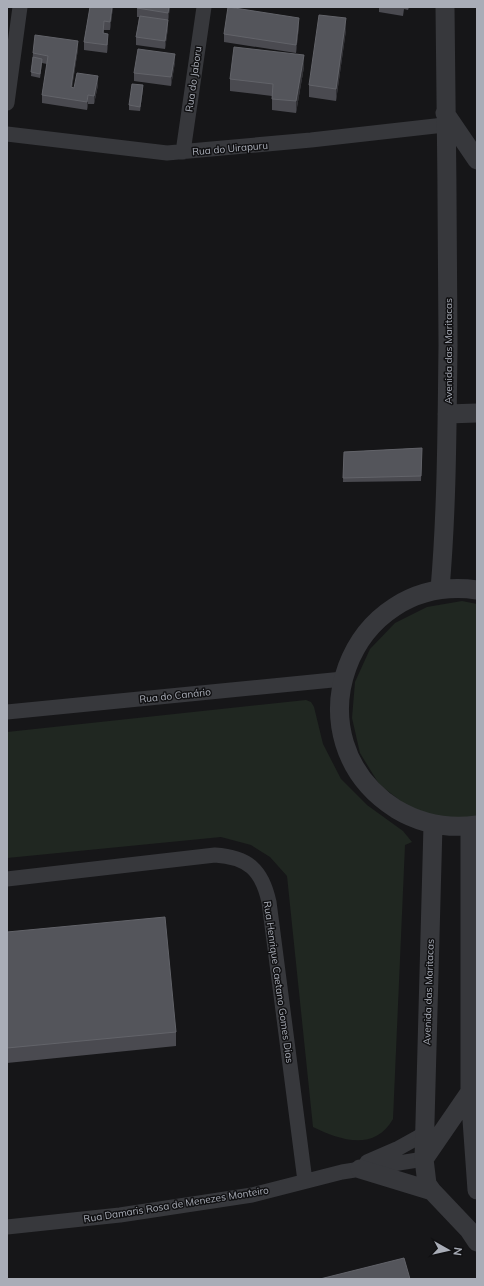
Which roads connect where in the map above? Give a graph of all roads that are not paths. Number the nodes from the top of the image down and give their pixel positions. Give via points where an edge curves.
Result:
1 (20, 7) edge
2 (204, 7) edge
3 (444, 7) edge
4 (7, 103) edge
5 (448, 120) junction
6 (7, 134) edge
7 (183, 152) junction
8 (477, 160) edge
9 (477, 413) edge
10 (447, 414) junction
11 (440, 589) junction
12 (477, 590) edge
13 (343, 679) junction
14 (7, 712) edge
15 (433, 824) junction
16 (473, 825) edge
17 (7, 879) edge
18 (470, 1092) junction
19 (424, 1134) junction
20 (424, 1159) junction
21 (351, 1171) junction
22 (305, 1181) junction
23 (477, 1190) edge
24 (432, 1191) junction
25 (7, 1227) edge
26 (474, 1233) edge

1 - 4 street
2 - 7 street, Rua do Jaboru
3 - 5 street, Avenida das Maritacas
5 - 7 street, Rua do Uirapuru via 311,140
5 - 8 street
5 - 10 street, Avenida das Maritacas
6 - 7 street, Rua do Uirapuru via 167,154
9 - 10 street
10 - 11 street, Avenida das Maritacas
11 - 12 street
11 - 13 street via 402,602 371,626 349,660
13 - 14 street, Rua do Canário
13 - 15 street via 339,706 342,733 351,759 365,782 384,801 407,816
15 - 16 street via 461,827
15 - 19 street, Avenida das Maritacas
16 - 18 street
17 - 22 street, Rua Henrique Caetano Gomes Dias via 215,855 236,857 253,867 259,874 269,902
18 - 20 street
18 - 23 street
19 - 20 street, Avenida das Maritacas
19 - 21 street, Rua Damaris Rosa de Menezes Monteiro
20 - 21 street, Rua Damaris Rosa de Menezes Monteiro
20 - 24 street, Avenida das Maritacas via 427,1184
21 - 22 street, Rua Damaris Rosa de Menezes Monteiro
21 - 24 street
22 - 25 street, Rua Damaris Rosa de Menezes Monteiro via 252,1194 125,1214
24 - 26 street

